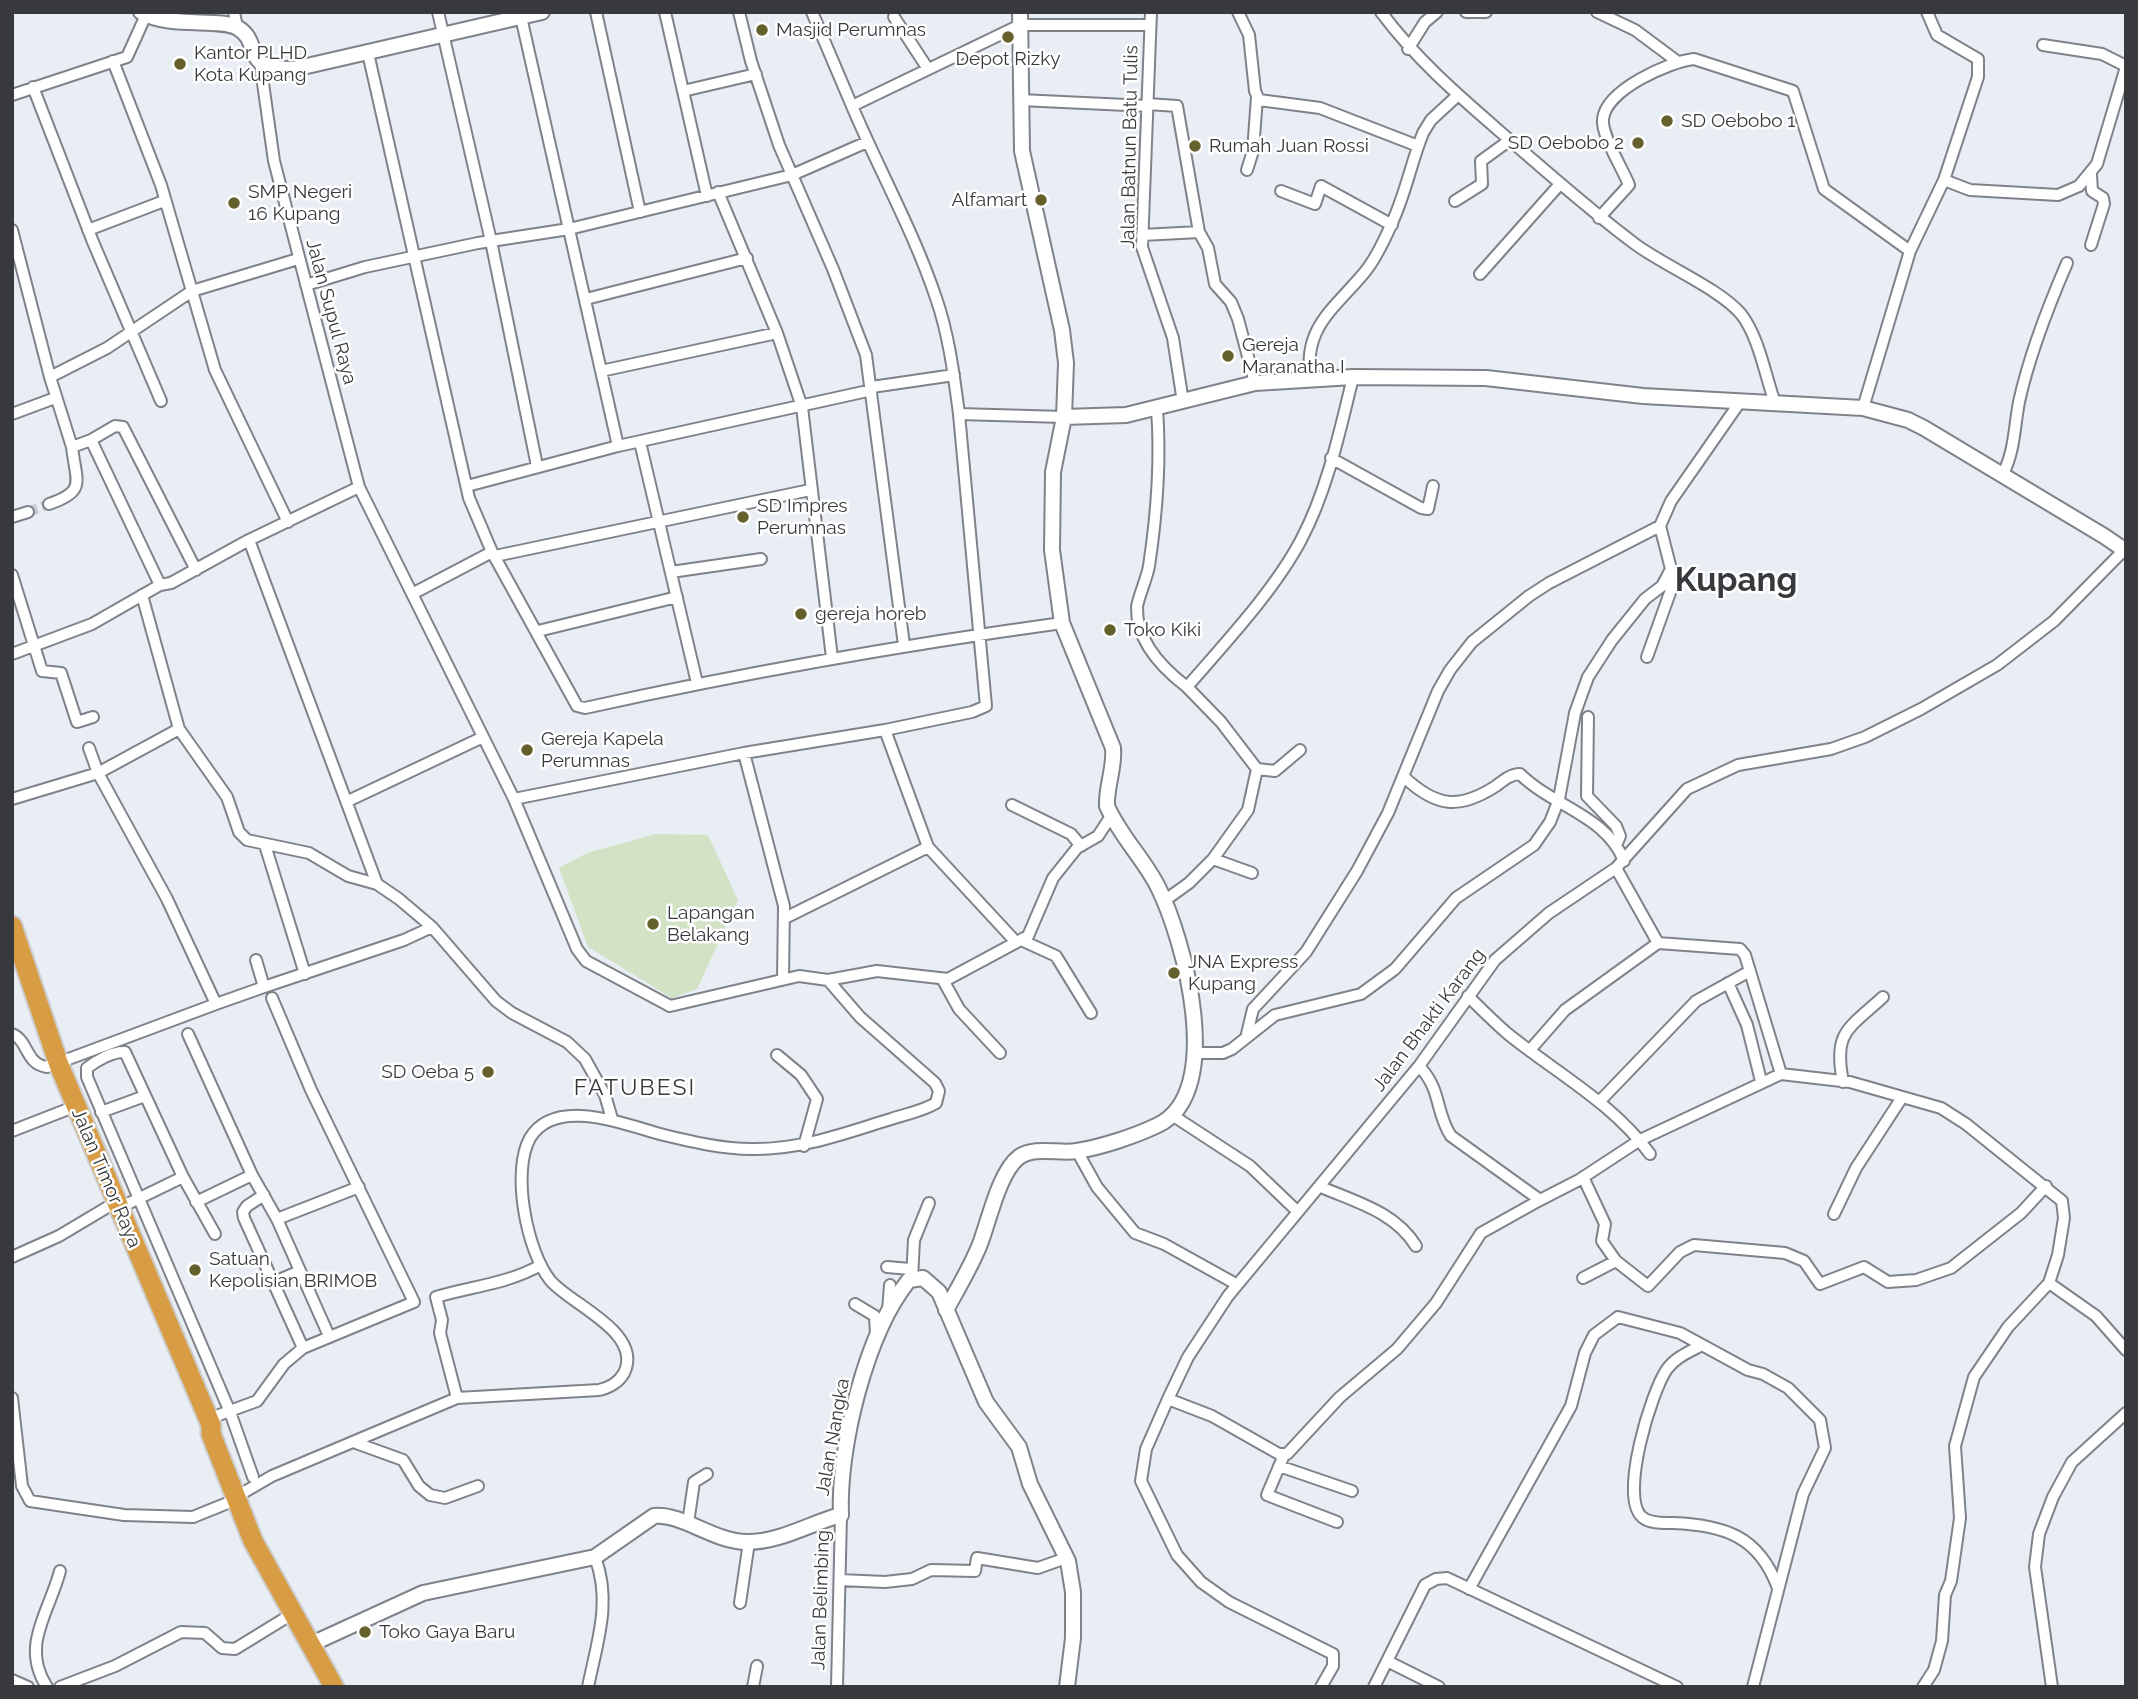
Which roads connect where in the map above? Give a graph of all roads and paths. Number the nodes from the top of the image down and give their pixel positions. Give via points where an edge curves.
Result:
1 (438, 12) edge
2 (542, 12) edge
3 (596, 12) edge
4 (665, 12) edge
5 (739, 12) edge
6 (812, 12) edge
7 (1151, 12) edge
8 (1238, 12) edge
9 (1381, 12) edge
10 (1437, 12) edge
11 (1466, 12) edge
12 (1486, 12) edge
13 (1597, 12) edge
14 (1927, 12) edge
15 (144, 14) edge
16 (521, 17) junction
17 (894, 17) dead end
18 (1020, 19) edge
19 (235, 20) edge
20 (1150, 25) junction
21 (443, 33) junction
22 (2043, 45) dead end
23 (1408, 49) junction
24 (368, 52) junction
25 (113, 61) junction
26 (260, 62) junction
27 (1678, 62) junction
28 (2126, 67) edge
29 (928, 69) junction
30 (756, 74) junction
31 (33, 87) junction
32 (684, 91) junction
33 (12, 95) edge
34 (1457, 96) junction
35 (1256, 97) junction
36 (1020, 100) junction
37 (1148, 105) junction
38 (852, 106) junction
39 (1510, 140) junction
40 (867, 142) junction
41 (1418, 146) junction
42 (1247, 170) dead end
43 (2091, 174) junction
44 (792, 175) junction
45 (1944, 180) junction
46 (1560, 184) junction
47 (1281, 191) dead end
48 (718, 192) junction
49 (707, 196) junction
50 (164, 201) junction
51 (1455, 201) dead end
52 (640, 212) junction
53 (1599, 218) junction
54 (1392, 225) junction
55 (569, 229) junction
56 (12, 230) edge
57 (88, 230) junction
58 (1199, 232) junction
59 (1142, 235) junction
60 (491, 241) junction
61 (2091, 245) dead end
62 (1910, 251) junction
63 (414, 258) junction
64 (747, 258) junction
65 (298, 259) junction
66 (16, 262) edge
67 (2067, 263) dead end
68 (1480, 274) dead end
69 (306, 285) junction
70 (192, 291) junction
71 (586, 299) junction
72 (133, 330) junction
73 (777, 333) junction
74 (601, 371) junction
75 (954, 375) junction
76 (50, 377) junction
77 (1353, 377) junction
78 (1311, 379) junction
79 (1255, 383) junction
80 (872, 388) junction
81 (55, 398) junction
82 (161, 401) dead end
83 (1183, 402) junction
84 (1740, 402) junction
85 (1775, 403) junction
86 (802, 407) junction
87 (1863, 408) junction
88 (1157, 409) junction
89 (12, 414) edge
90 (959, 414) junction
91 (1064, 417) junction
92 (91, 440) junction
93 (640, 442) junction
94 (618, 446) junction
95 (72, 447) junction
96 (1331, 458) junction
97 (537, 466) junction
98 (2003, 475) junction
99 (467, 486) junction
100 (1433, 486) dead end
101 (359, 487) junction
102 (810, 490) junction
103 (49, 504) tunnel mouth
104 (28, 512) tunnel mouth
105 (12, 517) edge
106 (288, 522) junction
107 (660, 523) junction
108 (1660, 526) junction
109 (249, 540) junction
110 (2125, 551) edge
111 (493, 554) junction
112 (761, 559) dead end
113 (1671, 569) junction
114 (196, 570) junction
115 (671, 572) junction
116 (12, 575) edge
117 (160, 585) junction
118 (412, 594) junction
119 (142, 595) junction
120 (677, 597) junction
121 (1062, 623) junction
122 (538, 631) junction
123 (980, 634) junction
124 (904, 645) junction
125 (33, 646) junction
126 (12, 654) edge
127 (1647, 657) dead end
128 (832, 658) junction
129 (697, 683) junction
130 (1186, 687) junction
131 (93, 717) dead end
132 (1588, 717) dead end
133 (179, 729) junction
134 (885, 730) junction
135 (481, 738) junction
136 (89, 748) dead end
137 (1300, 750) dead end
138 (744, 753) junction
139 (1257, 769) junction
140 (98, 773) junction
141 (1404, 776) junction
142 (12, 799) edge
143 (514, 799) junction
144 (1559, 799) junction
145 (348, 801) junction
146 (1012, 805) dead end
147 (1111, 816) junction
148 (1617, 843) junction
149 (265, 845) junction
150 (1080, 846) junction
151 (928, 847) junction
152 (1213, 859) junction
153 (1620, 865) junction
154 (1252, 873) dead end
155 (377, 884) junction
156 (1164, 901) junction
157 (785, 919) junction
158 (12, 926) edge
159 (432, 928) junction
160 (1018, 941) junction
161 (1658, 943) junction
162 (19, 960) edge
163 (256, 960) dead end
164 (1750, 971) junction
165 (305, 974) junction
166 (783, 979) junction
167 (828, 980) junction
168 (943, 980) junction
169 (1728, 983) junction
170 (264, 987) junction
171 (1468, 996) junction
172 (1882, 997) dead end
173 (272, 998) dead end
174 (216, 1004) junction
175 (1091, 1013) dead end
176 (12, 1034) edge
177 (188, 1034) dead end
178 (1247, 1034) junction
179 (1530, 1050) junction
180 (1197, 1053) junction
181 (1000, 1054) dead end
182 (778, 1055) dead end
183 (59, 1065) junction
184 (1419, 1066) junction
185 (1782, 1074) junction
186 (1761, 1081) junction
187 (1843, 1082) junction
188 (145, 1096) junction
189 (1901, 1099) junction
190 (1599, 1102) junction
191 (76, 1106) junction
192 (101, 1112) junction
193 (1172, 1115) junction
194 (612, 1119) junction
195 (12, 1131) edge
196 (1640, 1140) junction
197 (804, 1146) junction
198 (1077, 1151) junction
199 (1650, 1154) dead end
200 (252, 1175) junction
201 (183, 1177) junction
202 (1583, 1177) junction
203 (2046, 1185) junction
204 (359, 1187) junction
205 (1321, 1188) junction
206 (264, 1195) junction
207 (138, 1198) junction
208 (1540, 1200) junction
209 (196, 1202) junction
210 (929, 1203) dead end
211 (118, 1205) junction
212 (1297, 1211) junction
213 (1834, 1214) dead end
214 (277, 1219) junction
215 (215, 1234) dead end
216 (1416, 1246) dead end
217 (12, 1257) edge
218 (1616, 1261) junction
219 (541, 1265) junction
220 (887, 1266) dead end
221 (300, 1271) junction
222 (911, 1274) junction
223 (1583, 1278) dead end
224 (274, 1282) junction
225 (2049, 1283) junction
226 (1236, 1284) junction
227 (890, 1285) dead end
228 (855, 1304) dead end
229 (946, 1310) junction
230 (888, 1311) junction
231 (329, 1336) junction
232 (876, 1337) junction
233 (1702, 1345) junction
234 (303, 1348) junction
235 (2126, 1350) edge
236 (12, 1398) edge
237 (457, 1398) junction
238 (1168, 1399) junction
239 (230, 1412) junction
240 (2126, 1413) edge
241 (209, 1422) junction
242 (356, 1443) junction
243 (1284, 1455) junction
244 (1279, 1466) junction
245 (16, 1469) edge
246 (707, 1474) dead end
247 (253, 1477) dead end
248 (478, 1486) dead end
249 (1352, 1491) dead end
250 (238, 1497) junction
251 (841, 1515) junction
252 (1337, 1522) dead end
253 (688, 1523) junction
254 (749, 1542) junction
255 (595, 1557) junction
256 (1066, 1558) junction
257 (60, 1571) dead end
258 (840, 1580) junction
259 (1778, 1588) junction
260 (1469, 1589) junction
261 (740, 1603) dead end
262 (292, 1614) junction
263 (318, 1641) junction
264 (1389, 1662) junction
265 (757, 1666) dead end
266 (12, 1679) edge
267 (28, 1687) edge
268 (47, 1687) edge
269 (60, 1687) edge
270 (334, 1687) edge
271 (344, 1687) edge
272 (588, 1687) edge
273 (753, 1687) edge
274 (837, 1687) edge
275 (1067, 1687) edge
276 (1321, 1687) edge
277 (1374, 1687) edge
278 (1439, 1687) edge
279 (1677, 1687) edge
280 (1753, 1687) edge
281 (1923, 1687) edge
282 (2052, 1687) edge

1 - 21 street
2 - 16 street
3 - 52 street
4 - 32 street
5 - 30 street
6 - 38 street
7 - 20 street, Jalan Batnun Batu Tulis
8 - 35 street via 1249,36
9 - 23 street
10 - 23 street
11 - 12 street
13 - 27 street via 1635,30
14 - 45 street via 1937,34 1971,53 1980,68
15 - 19 street via 164,21
15 - 25 street via 130,53
16 - 21 street
16 - 55 street
17 - 29 street
18 - 20 street
18 - 29 street
18 - 36 street
19 - 26 street
20 - 37 street, Jalan Batnun Batu Tulis
21 - 24 street
21 - 60 street
22 - 28 street via 2102,54
23 - 34 street
24 - 26 street via 294,69 275,69
24 - 63 street
25 - 31 street
25 - 50 street
26 - 65 street, Jalan Supul Raya via 274,161
27 - 53 street via 1630,83 1605,111 1605,132 1629,185
27 - 62 street via 1708,62 1793,91 1824,189
28 - 43 street
29 - 38 street
30 - 32 street
30 - 44 street
31 - 33 street
31 - 57 street
32 - 49 street
34 - 39 street
34 - 41 street via 1431,120
35 - 41 street via 1320,108
35 - 42 street via 1253,152
36 - 37 street
36 - 91 street via 1031,198 1062,330
37 - 58 street via 1177,106
37 - 59 street, Jalan Batnun Batu Tulis
38 - 40 street
39 - 46 street
39 - 51 street via 1480,162 1482,184
40 - 44 street
40 - 75 street via 925,266 938,301
41 - 54 street
43 - 45 street via 2079,186 2058,195 1970,190
43 - 61 street via 2092,191 2103,198 2104,205
44 - 48 street
44 - 80 street via 859,335
45 - 62 street
46 - 53 street
46 - 68 street
47 - 54 street via 1315,204 1321,186
48 - 49 street
48 - 64 street
49 - 52 street
50 - 57 street
50 - 70 street
52 - 55 street
53 - 85 street via 1741,314
54 - 78 street via 1367,271 1311,338
55 - 60 street
55 - 71 street
56 - 66 street
57 - 72 street
58 - 59 street
58 - 79 street via 1208,248 1215,284 1238,319
59 - 83 street, Jalan Batnun Batu Tulis via 1146,263 1173,338
60 - 63 street
60 - 97 street
62 - 87 street
63 - 69 street
63 - 99 street
64 - 71 street
64 - 73 street
65 - 69 street, Jalan Supul Raya
65 - 70 street
66 - 76 street
67 - 98 street via 2052,296 2020,401 2014,448
69 - 101 street, Jalan Supul Raya
70 - 72 street
70 - 106 street via 215,370
71 - 74 street
72 - 76 street
72 - 82 street
73 - 74 street
73 - 86 street
74 - 94 street
75 - 80 street
75 - 90 street
76 - 81 street
77 - 78 street
77 - 84 street via 1486,378
77 - 96 street
78 - 79 street
79 - 83 street
80 - 86 street
80 - 124 street
81 - 89 street
81 - 95 street
83 - 88 street
84 - 85 street
84 - 108 street via 1671,501
85 - 87 street
86 - 93 street
86 - 102 street
87 - 98 street via 1908,420
88 - 91 street
88 - 130 street via 1160,448 1155,527 1137,607 1156,660
90 - 91 street
90 - 123 street
91 - 121 street via 1051,510
92 - 95 street
92 - 114 street via 115,426 123,427
92 - 117 street
93 - 94 street
93 - 107 street
94 - 97 street
95 - 103 street via 77,486 70,497
96 - 100 street via 1421,508 1432,505
96 - 130 street via 1300,542 1229,638
97 - 99 street
98 - 110 street
99 - 111 street
101 - 106 street
101 - 118 street, Jalan Supul Raya
102 - 107 street
102 - 128 street
104 - 105 street
106 - 109 street
107 - 111 street
107 - 115 street
108 - 113 street
108 - 141 street via 1549,583 1472,642 1438,691
109 - 114 street
109 - 145 street
110 - 153 street, Jalan Bhakti Karang via 2054,621 1997,665 1865,737 1831,749 1738,765 1699,782 1676,799
111 - 118 street
111 - 122 street
112 - 115 street
113 - 127 street via 1672,587
113 - 144 street via 1662,586 1645,599 1612,640 1588,677 1574,713
114 - 117 street
115 - 120 street
116 - 125 street
117 - 119 street
118 - 135 street, Jalan Supul Raya
119 - 125 street via 92,624
119 - 133 street
120 - 122 street
120 - 129 street
121 - 123 street
121 - 147 street via 1114,748 1107,794
122 - 129 street via 580,707
123 - 124 street
123 - 134 street via 986,706
124 - 128 street
125 - 126 street
125 - 131 street via 42,671 61,673 76,722
128 - 129 street
130 - 139 street via 1221,722
132 - 148 street via 1587,796 1616,826
133 - 140 street
133 - 149 street via 227,797 239,832 247,840
134 - 138 street
134 - 151 street
135 - 143 street, Jalan Supul Raya
135 - 145 street
136 - 140 street
137 - 139 street via 1275,771
138 - 143 street
138 - 157 street
139 - 152 street via 1248,810
140 - 142 street
140 - 174 street via 167,899
141 - 144 street via 1431,797 1451,803 1474,797 1517,774 1533,788
141 - 178 street via 1323,930 1253,1009
143 - 166 street, Jalan Supul Raya via 576,949 586,961 670,1006
144 - 148 street
144 - 178 street via 1534,845 1456,898 1428,935 1379,983 1361,994 1275,1015
145 - 155 street
146 - 150 street via 1072,834
147 - 150 street via 1098,836
147 - 156 street
148 - 153 street
149 - 155 street via 292,847 348,876
149 - 165 street
150 - 160 street via 1053,877 1034,928
151 - 157 street
151 - 160 street
152 - 154 street
152 - 156 street
153 - 161 street
153 - 171 street, Jalan Bhakti Karang via 1514,942
155 - 159 street
156 - 180 street via 1184,964
157 - 166 street
158 - 162 highway, Jalan Timor Raya
159 - 165 street
159 - 194 street via 496,1001 567,1042 585,1059
160 - 168 street
160 - 175 street via 1056,956
161 - 164 street via 1740,949
161 - 179 street via 1565,1010
162 - 183 highway, Jalan Timor Raya
163 - 170 street
164 - 169 street
164 - 185 street
165 - 170 street
166 - 167 street, Jalan Supul Raya via 807,976
167 - 168 street, Jalan Supul Raya via 872,971
167 - 197 street via 860,1017 935,1083 938,1100 932,1106
168 - 181 street via 959,1009
169 - 186 street via 1747,1025
169 - 190 street via 1696,1000
170 - 174 street
171 - 179 street
171 - 184 street, Jalan Bhakti Karang
172 - 187 street via 1851,1026 1838,1049
173 - 204 street
174 - 183 street
176 - 183 street via 20,1037 31,1060 40,1066
177 - 200 street
178 - 180 street via 1223,1053
179 - 190 street
180 - 193 street via 1187,1089
182 - 197 street via 801,1074 817,1099
183 - 191 highway, Jalan Timor Raya
184 - 205 street, Jalan Bhakti Karang
184 - 208 street via 1435,1086 1451,1136
185 - 186 street
185 - 187 street
186 - 196 street
187 - 189 street
188 - 192 street
188 - 192 street via 125,1052 118,1052 87,1068
188 - 201 street
189 - 203 street via 1954,1115
189 - 213 street via 1856,1168
190 - 196 street
191 - 195 street
191 - 211 highway, Jalan Timor Raya
192 - 207 street
193 - 198 street via 1159,1125
193 - 212 street via 1250,1166
194 - 197 street via 723,1148
194 - 219 street via 563,1117 542,1126 528,1143 524,1206
196 - 199 street
196 - 202 street
198 - 226 street via 1097,1187 1135,1233
198 - 229 street via 1031,1152 1013,1163 980,1245
200 - 206 street
200 - 209 street
201 - 207 street
201 - 209 street
202 - 208 street
202 - 218 street via 1605,1224 1602,1241
203 - 218 street via 2021,1213 1976,1250 1939,1275 1916,1280 1883,1281 1864,1266 1820,1284 1804,1261 1785,1253 1694,1245 1680,1252 1648,1286
203 - 225 street via 2064,1208
204 - 214 street
204 - 231 street via 414,1302
205 - 212 street, Jalan Bhakti Karang
205 - 216 street via 1379,1211
206 - 214 street
206 - 224 street via 243,1212
207 - 211 street
207 - 239 street
208 - 243 street via 1481,1233 1436,1303 1397,1349 1340,1397
209 - 215 street
210 - 222 street via 914,1240
211 - 217 street
211 - 241 highway, Jalan Timor Raya
212 - 226 street, Jalan Bhakti Karang
214 - 221 street
218 - 223 street
219 - 237 street via 493,1286 436,1297
219 - 237 street via 558,1287 606,1323 621,1341 626,1350 624,1373 598,1390
220 - 222 street
221 - 224 street
221 - 231 street
222 - 229 street via 931,1282
222 - 230 street, Jalan Nangka
224 - 234 street
225 - 235 street via 2096,1316
225 - 281 street via 2008,1326 1974,1377 1955,1446 1960,1518 1943,1606 1942,1642 1934,1670
226 - 238 street, Jalan Bhakti Karang via 1200,1337
227 - 230 street
228 - 232 street via 875,1316
229 - 256 street via 986,1402 1019,1447 1030,1484
230 - 232 street, Jalan Nangka
231 - 234 street
232 - 251 street, Jalan Nangka via 852,1424
233 - 259 street via 1788,1388 1820,1420 1825,1448 1803,1494
233 - 259 street via 1674,1361 1653,1397 1635,1472 1638,1512 1644,1520 1732,1532 1770,1567
233 - 260 street via 1680,1333 1625,1318 1594,1335 1571,1406
234 - 239 street via 284,1364 257,1401
236 - 245 street
237 - 242 street
238 - 243 street via 1212,1416
238 - 276 street, Jalan Bhakti Karang via 1140,1472 1177,1555 1201,1583 1228,1602 1333,1654 1333,1666
239 - 241 street
239 - 247 street
240 - 282 street via 2072,1462 2039,1534 2035,1567
241 - 250 highway, Jalan Timor Raya via 218,1431
242 - 248 street via 403,1460 430,1495 446,1498
242 - 250 street via 272,1476
243 - 244 street
244 - 249 street
244 - 252 street via 1267,1495
245 - 250 street via 30,1500 124,1515 193,1517
246 - 253 street via 694,1482
250 - 262 highway, Jalan Timor Raya
250 - 263 highway, Jalan Timor Raya
251 - 254 street, Jalan Nangka
251 - 258 street, Jalan Belimbing
253 - 254 street, Jalan Nangka via 712,1536
253 - 255 street, Jalan Nangka via 654,1516
254 - 261 street
255 - 263 street, Jalan Nangka via 423,1593
255 - 272 street via 604,1587 604,1609
256 - 258 street via 1038,1568 977,1558 975,1571 931,1570 912,1579 885,1582
256 - 275 street via 1073,1592
257 - 268 street via 35,1642 37,1671
258 - 274 street, Jalan Belimbing
259 - 280 street
260 - 264 street via 1447,1578 1425,1585
260 - 279 street
262 - 269 street via 235,1649 222,1648 205,1633 181,1632 115,1666
262 - 270 highway, Jalan Timor Raya
263 - 271 highway, Jalan Timor Raya
264 - 277 street
264 - 278 street
265 - 273 street
266 - 267 street

